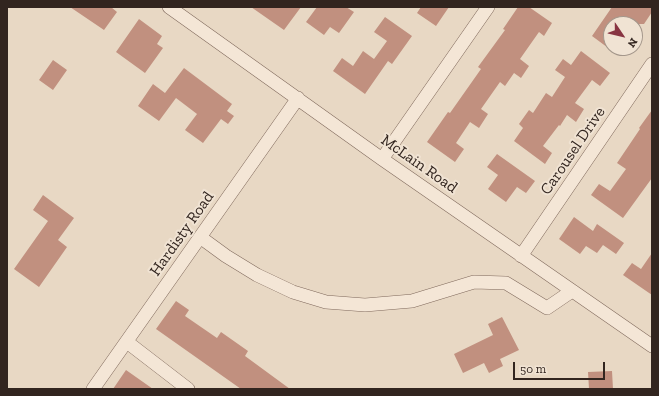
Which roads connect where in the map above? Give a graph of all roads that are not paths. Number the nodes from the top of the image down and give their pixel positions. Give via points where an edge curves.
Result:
1 (169, 7) edge
2 (488, 7) edge
3 (652, 64) edge
4 (298, 98) junction
5 (382, 159) junction
6 (200, 237) junction
7 (521, 256) junction
8 (572, 291) junction
9 (127, 342) junction
10 (652, 346) edge
11 (93, 389) edge
12 (188, 389) edge

1 - 4 street, McLain Road
2 - 5 street
3 - 7 street, Carousel Drive
4 - 5 street, McLain Road
4 - 6 street, Hardisty Road
5 - 7 street, McLain Road
6 - 8 street via 257,275 293,292 326,302 365,305 412,301 474,282 506,283 547,308
6 - 9 street, Hardisty Road
7 - 8 street, McLain Road
8 - 10 street, McLain Road
9 - 11 street, Hardisty Road
9 - 12 street

